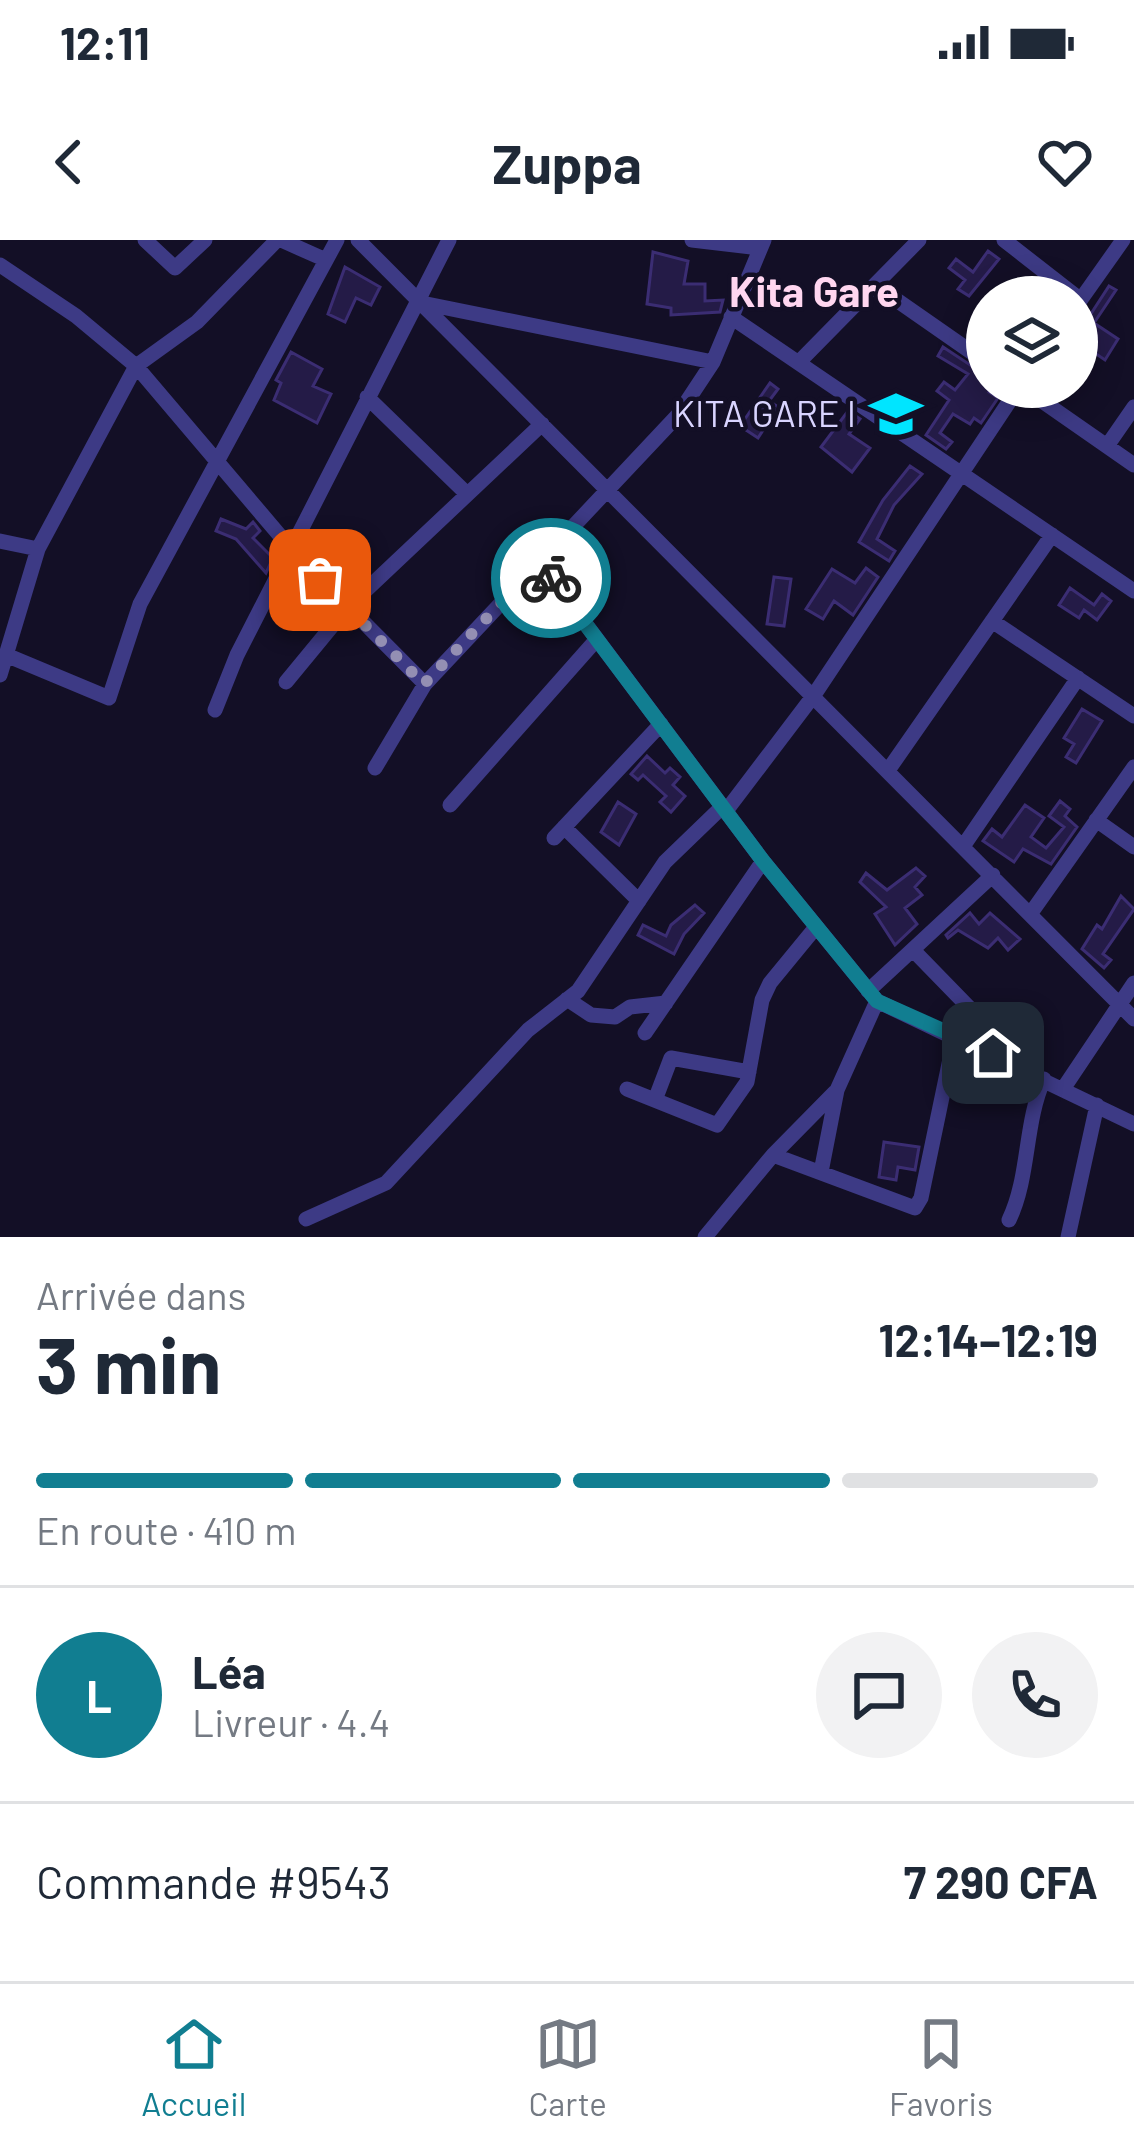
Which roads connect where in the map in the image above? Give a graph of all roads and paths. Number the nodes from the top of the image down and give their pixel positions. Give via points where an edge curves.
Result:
1 (145, 240) edge
2 (206, 240) edge
3 (250, 240) edge
4 (279, 240) edge
5 (337, 240) edge
6 (358, 240) edge
7 (449, 240) edge
8 (692, 240) edge
9 (919, 240) edge
10 (1004, 240) edge
11 (1123, 240) edge
12 (762, 244) edge
13 (263, 254) junction
14 (326, 260) junction
15 (0, 265) edge
16 (1048, 276) edge
17 (1096, 276) edge
18 (874, 285) junction
19 (420, 303) junction
20 (731, 317) junction
21 (966, 349) edge
22 (713, 362) junction
23 (799, 362) junction
24 (136, 366) junction
25 (367, 397) junction
26 (1134, 407) edge
27 (1007, 408) edge
28 (1052, 408) edge
29 (542, 424) junction
30 (1107, 446) junction
31 (219, 464) junction
32 (1134, 464) edge
33 (962, 474) junction
34 (608, 490) junction
35 (466, 494) junction
36 (1052, 535) junction
37 (0, 541) edge
38 (38, 549) junction
39 (293, 551) junction
40 (540, 562) junction
41 (1133, 588) edge
42 (347, 608) junction
43 (992, 621) junction
44 (597, 638) junction
45 (6, 655) junction
46 (0, 675) edge
47 (1078, 678) junction
48 (286, 682) dead end
49 (424, 684) junction
50 (814, 695) junction
51 (215, 710) dead end
52 (1134, 716) edge
53 (661, 724) junction
54 (1134, 767) edge
55 (375, 768) dead end
56 (889, 769) junction
57 (449, 805) dead end
58 (724, 809) junction
59 (1096, 820) junction
60 (964, 845) junction
61 (1134, 847) edge
62 (763, 861) junction
63 (993, 874) junction
64 (639, 901) junction
65 (1031, 913) junction
66 (816, 927) junction
67 (913, 950) junction
68 (1134, 983) edge
69 (872, 996) junction
70 (567, 999) junction
71 (665, 1003) junction
72 (1120, 1004) junction
73 (1134, 1019) edge
74 (645, 1034) dead end
75 (956, 1034) junction
76 (748, 1072) junction
77 (1038, 1076) junction
78 (627, 1089) dead end
79 (1063, 1089) junction
80 (837, 1090) junction
81 (655, 1100) junction
82 (1097, 1105) junction
83 (1134, 1124) edge
84 (773, 1155) junction
85 (820, 1172) junction
86 (306, 1219) dead end
87 (1009, 1220) dead end
88 (705, 1237) edge
89 (1068, 1237) edge

1 - 2 street via 175,268
3 - 13 street
4 - 13 street
4 - 14 street
5 - 14 street
6 - 19 street
7 - 19 street
8 - 12 street
9 - 18 street
10 - 16 street
11 - 17 street
12 - 20 street
13 - 24 street via 197,322
14 - 31 street
15 - 24 street
18 - 21 street
18 - 23 street
19 - 22 street
19 - 25 street
19 - 29 street
20 - 22 street
20 - 23 street
22 - 34 street via 678,416
23 - 33 street
24 - 31 street
24 - 38 street
25 - 35 street
25 - 39 street
26 - 30 street
27 - 33 street
28 - 30 street
29 - 34 street
29 - 35 street
30 - 32 street
31 - 39 street
31 - 45 street via 140,604 109,698
33 - 36 street
33 - 50 street
34 - 40 street
34 - 50 street
35 - 42 street
36 - 41 street
36 - 43 street
37 - 38 street
38 - 45 street
39 - 42 street
39 - 51 street
40 - 44 street
40 - 49 street
42 - 48 street
42 - 49 street
43 - 47 street
43 - 56 street
44 - 53 street
44 - 57 street
45 - 46 street
47 - 52 street
47 - 60 street
49 - 55 street
50 - 56 street
50 - 58 street
53 - 58 street
53 - 64 street via 559,832
54 - 59 street
56 - 60 street
58 - 62 street
58 - 64 street via 665,862
59 - 61 street
59 - 65 street
60 - 63 street
62 - 66 street
62 - 71 street
63 - 65 street
63 - 67 street
64 - 70 street
65 - 72 street
66 - 69 street
66 - 76 street via 770,983
67 - 69 street
67 - 77 street
68 - 72 street
69 - 75 street
69 - 80 street
70 - 71 street via 580,1011 615,1017 630,1006
70 - 86 street via 528,1030 386,1183
71 - 74 street
72 - 73 street
72 - 79 street
75 - 77 street
75 - 85 street via 915,1208
76 - 81 street via 671,1058
76 - 81 street via 717,1125
77 - 79 street
77 - 87 street via 1021,1196
78 - 81 street
79 - 82 street
80 - 84 street
80 - 85 street
82 - 83 street
82 - 89 street
84 - 85 street
84 - 88 street

